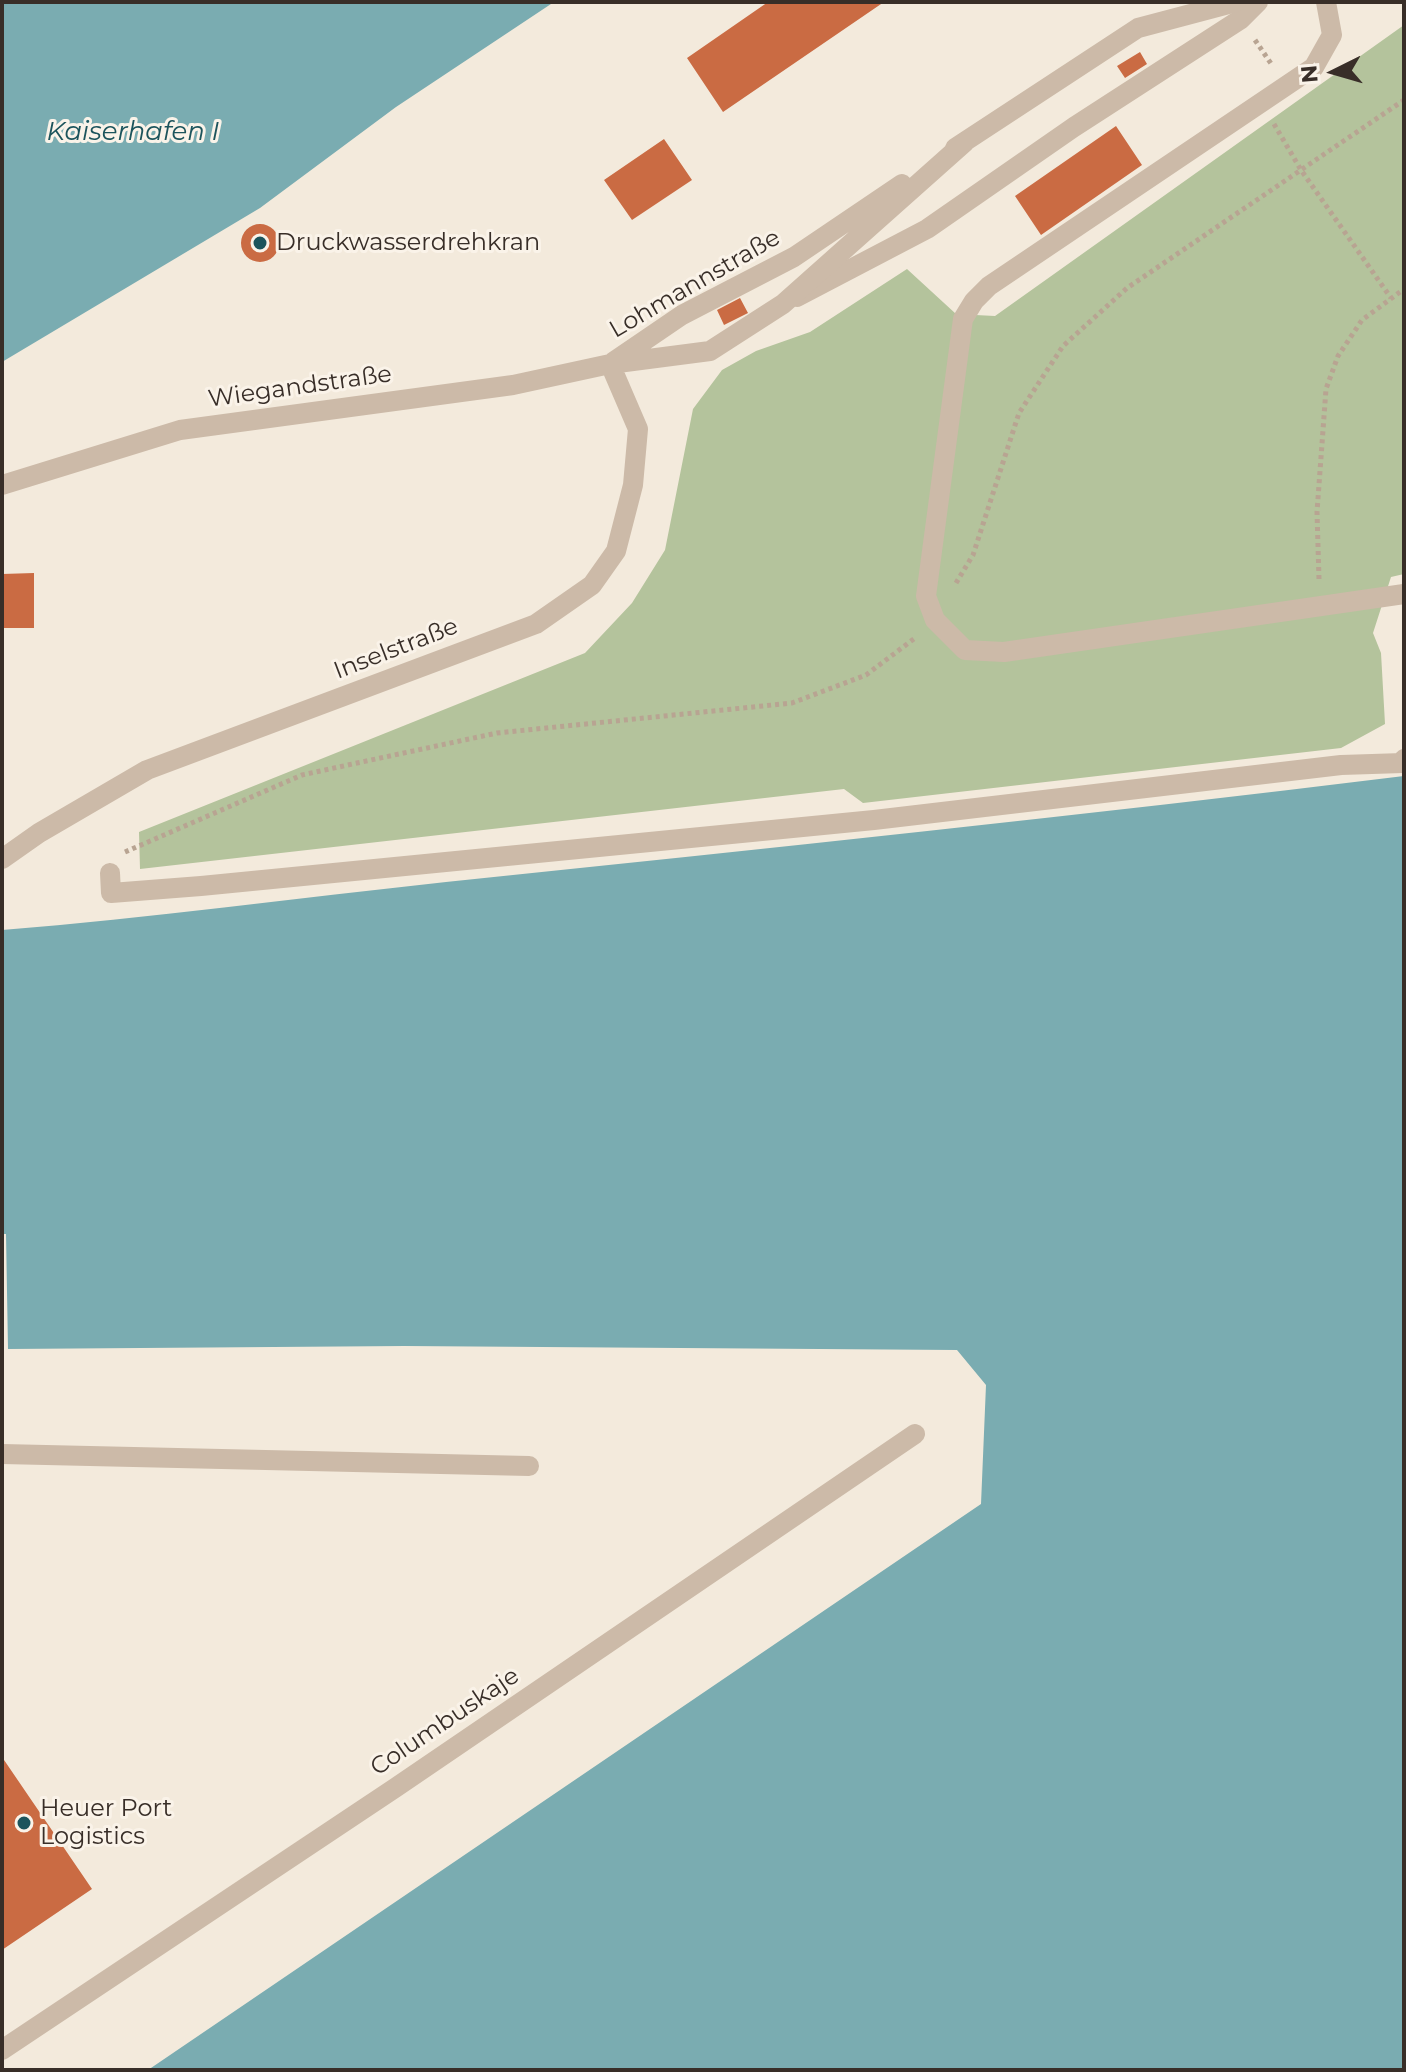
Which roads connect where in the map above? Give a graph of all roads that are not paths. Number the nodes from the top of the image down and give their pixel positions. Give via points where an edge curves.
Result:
1 (1236, 2) edge
2 (1258, 2) edge
3 (1326, 2) edge
4 (965, 142) junction
5 (783, 304) junction
6 (610, 364) junction
7 (2, 485) edge
8 (1404, 594) edge
9 (1404, 759) edge
10 (2, 859) edge
11 (110, 873) road end
12 (915, 1434) dead end
13 (2, 1454) edge
14 (529, 1466) dead end
15 (2, 2050) edge

1 - 4 street, Lohmannstraße via 1138,28
2 - 5 street via 1241,19 927,229
3 - 8 street via 1332,35 1314,67 989,286 968,310 926,596 935,620 965,650 1004,652
4 - 5 street, Lohmannstraße
4 - 6 street, Lohmannstraße via 794,257 682,315
5 - 6 street, Lohmannstraße via 710,351
6 - 7 street, Wiegandstraße via 513,385 180,430
6 - 10 street, Inselstraße via 638,429 636,457 616,551 592,585 536,624 147,770
9 - 11 street via 874,820 201,886 111,893
12 - 15 street, Columbuskaje
13 - 14 street

